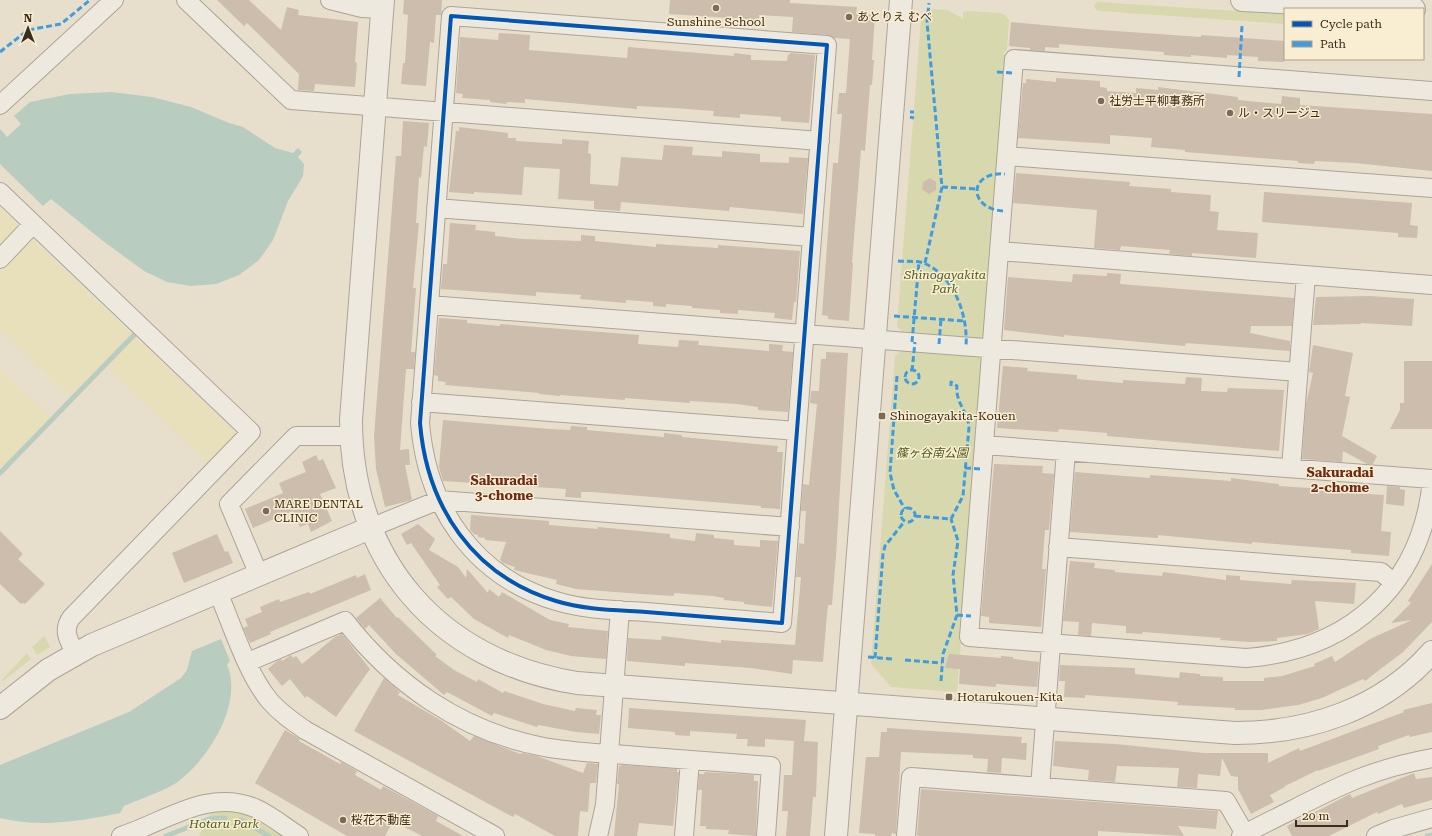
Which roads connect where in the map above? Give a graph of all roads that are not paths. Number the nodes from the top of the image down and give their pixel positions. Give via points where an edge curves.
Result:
1 (114, 0) edge
2 (186, 0) edge
3 (330, 0) edge
4 (901, 0) edge
5 (1242, 0) edge
6 (383, 5) edge
7 (1395, 8) edge
8 (1432, 92) edge
9 (0, 105) edge
10 (375, 107) junction
11 (444, 112) junction
12 (820, 141) junction
13 (1007, 156) junction
14 (1432, 188) edge
15 (0, 192) edge
16 (436, 208) junction
17 (33, 224) junction
18 (812, 237) junction
19 (999, 252) junction
20 (0, 259) edge
21 (1306, 275) junction
22 (1432, 285) edge
23 (429, 305) junction
24 (805, 334) junction
25 (874, 339) junction
26 (992, 348) junction
27 (1298, 372) junction
28 (421, 402) junction
29 (797, 431) junction
30 (351, 436) junction
31 (984, 445) junction
32 (1066, 451) junction
33 (1291, 468) junction
34 (1432, 480) edge
35 (439, 500) junction
36 (790, 527) junction
37 (370, 528) junction
38 (1058, 547) junction
39 (259, 575) junction
40 (1394, 583) junction
41 (218, 592) junction
42 (620, 610) junction
43 (1051, 644) junction
44 (1432, 652) edge
45 (76, 654) junction
46 (248, 662) junction
47 (614, 686) junction
48 (846, 704) junction
49 (0, 708) edge
50 (1045, 719) junction
51 (609, 754) junction
52 (1432, 758) edge
53 (690, 760) junction
54 (1040, 787) junction
55 (1432, 818) edge
56 (1244, 835) edge
57 (121, 836) edge
58 (300, 836) edge
59 (495, 836) edge
60 (598, 836) edge
61 (684, 836) edge
62 (766, 836) edge
63 (836, 836) edge
64 (906, 836) edge
65 (1376, 836) edge

1 - 9 street
2 - 10 street via 291,100
3 - 6 street via 362,8
4 - 25 street
5 - 7 street
6 - 10 street
8 - 13 street via 1014,59
10 - 11 street
10 - 30 street
11 - 12 street
11 - 12 street via 451,16 529,22 827,45
11 - 16 street
12 - 18 street
13 - 14 street
13 - 19 street
15 - 17 street
16 - 18 street
16 - 23 street
17 - 20 street
17 - 45 street via 251,432 71,618 66,634
18 - 24 street
19 - 21 street
19 - 26 street
21 - 22 street
21 - 27 street
23 - 24 street
23 - 28 street
24 - 25 street
24 - 29 street
25 - 26 street
25 - 48 street
26 - 27 street
26 - 31 street
27 - 33 street
28 - 29 street
28 - 35 street via 422,445 426,466
29 - 36 street
30 - 37 street via 353,467
30 - 39 street via 296,436 229,504
31 - 32 street
31 - 43 street via 969,637
32 - 33 street
32 - 38 street
33 - 34 street
34 - 40 street via 1427,515 1418,543
35 - 36 street
35 - 37 street
35 - 42 street via 466,542 516,584 556,601
36 - 42 street via 782,623
37 - 39 street
37 - 47 street via 384,557 412,596 446,629 465,643 530,673 577,683
38 - 40 street via 1381,572
38 - 43 street
39 - 41 street
40 - 43 street via 1366,612 1336,633 1310,646 1268,656 1224,657
41 - 45 street
41 - 46 street
42 - 47 street
43 - 50 street
44 - 50 street via 1411,672 1372,700 1329,720 1282,731 1235,734
45 - 49 street via 48,670
46 - 51 street via 345,622 359,640 392,672 427,700 454,715 510,738 539,746
46 - 59 street via 260,688 292,721
47 - 48 street
47 - 51 street
48 - 50 street
48 - 63 street
50 - 54 street
51 - 53 street
51 - 60 street via 605,804
52 - 56 street via 1365,774 1332,788
53 - 61 street
53 - 62 street via 771,766
54 - 56 street via 1226,801
54 - 64 street via 911,777
55 - 65 street via 1393,828
57 - 58 street via 193,808 218,801 232,801 257,809

